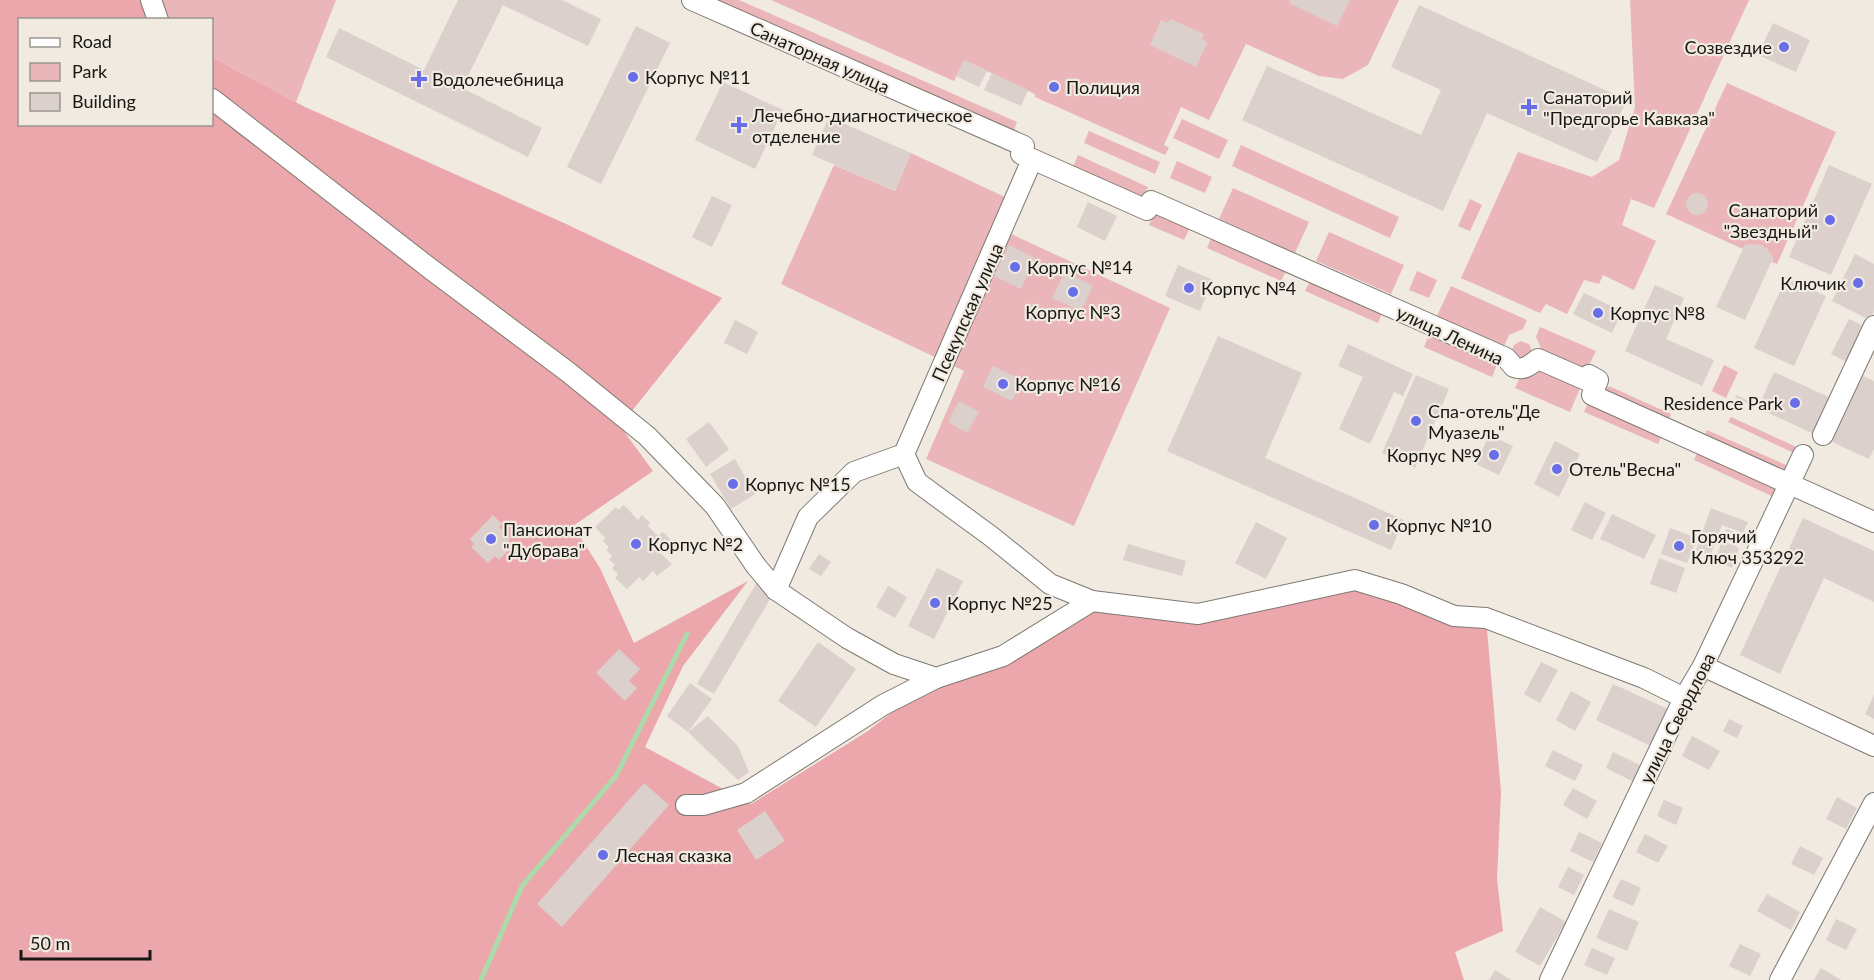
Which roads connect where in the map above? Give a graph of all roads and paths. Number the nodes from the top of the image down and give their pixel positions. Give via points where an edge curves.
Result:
1 (151, 0) edge
2 (692, 0) edge
3 (157, 18) edge
4 (213, 100) edge
5 (1014, 142) joint
6 (1028, 169) dead end
7 (1874, 326) edge
8 (1823, 435) dead end
9 (904, 454) junction
10 (1803, 455) dead end
11 (1790, 483) junction
12 (1874, 522) edge
13 (776, 590) junction
14 (1092, 601) junction
15 (1703, 666) junction
16 (936, 678) junction
17 (1683, 698) junction
18 (1874, 746) edge
19 (1874, 803) edge
20 (686, 806) dead end
21 (1550, 980) edge
22 (1780, 980) edge

1 - 3 street
2 - 5 street, Санаторная улица
4 - 13 street via 646,436 715,506
5 - 11 street, улица Ленина via 1024,146 1021,154 1147,210 1151,201 1506,358 1514,367 1528,367 1538,359 1586,380 1589,375 1598,380 1592,395
6 - 9 street, Псекупская улица
7 - 8 street
9 - 13 street via 854,472 808,517
9 - 14 street via 917,482 1050,584
10 - 11 street, улица Свердлова
11 - 12 street, улица Ленина
11 - 15 street, улица Свердлова
13 - 16 street via 894,664
14 - 16 street via 1003,656
14 - 17 street via 1198,614 1355,580 1454,616 1486,618 1644,678
15 - 17 street, улица Свердлова
15 - 18 street
16 - 20 street via 884,705 746,793
17 - 21 street, улица Свердлова
19 - 22 street

